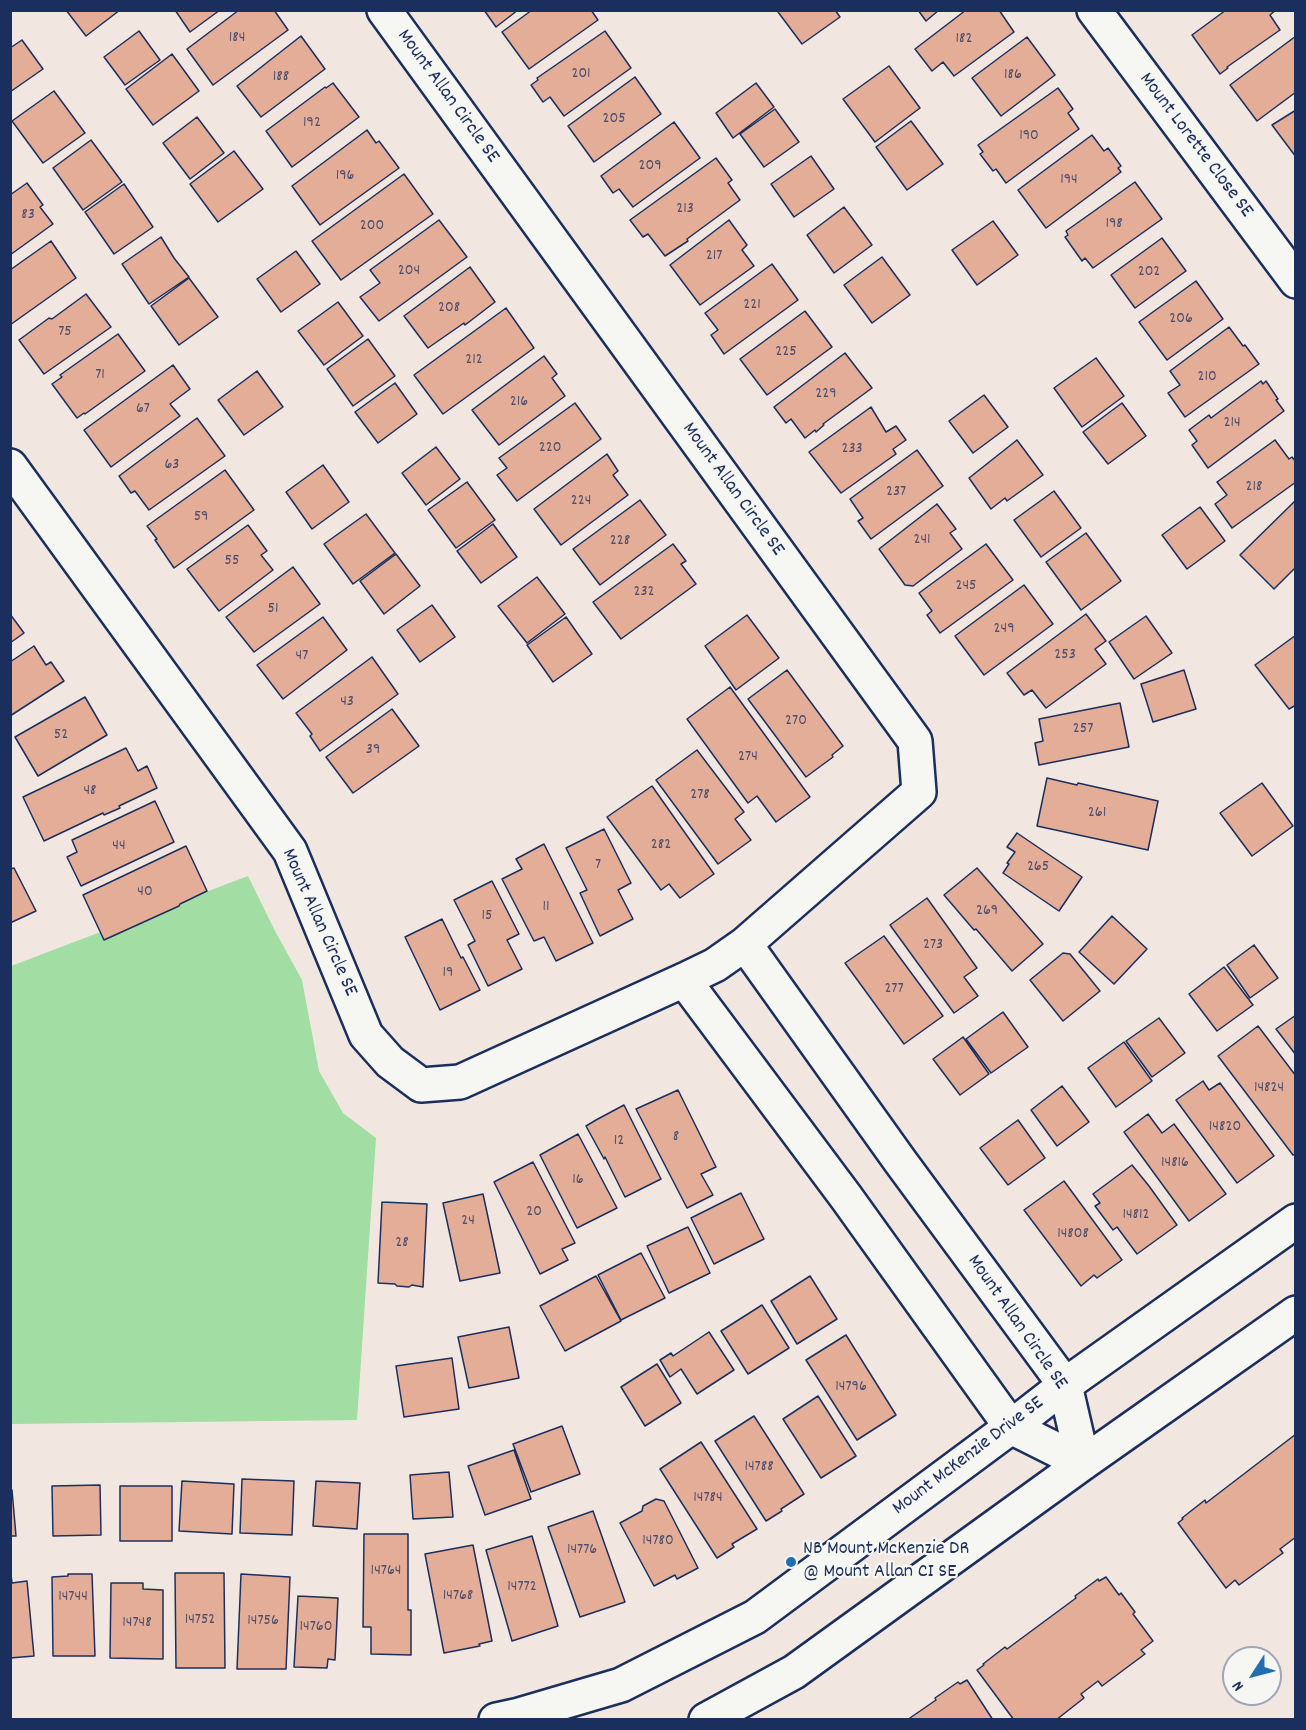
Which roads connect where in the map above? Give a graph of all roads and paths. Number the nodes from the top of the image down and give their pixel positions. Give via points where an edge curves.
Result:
1 (384, 10) edge
2 (1094, 10) edge
3 (1296, 281) edge
4 (10, 466) edge
5 (745, 944) junction
6 (684, 980) junction
7 (1296, 1221) edge
8 (1296, 1313) edge
9 (1065, 1385) junction
10 (1011, 1427) junction
11 (1083, 1462) junction
12 (496, 1719) edge
13 (706, 1719) edge

1 - 5 street, Mount Allan Circle SE via 915,741 919,792
2 - 3 street, Mount Lorette Close SE
4 - 6 street, Mount Allan Circle SE via 290,851 366,1035 390,1062 422,1085 460,1082
5 - 6 street, Mount Allan Circle SE
5 - 9 street, Mount Allan Circle SE
6 - 10 street
7 - 9 street, Mount McKenzie Drive SE
8 - 11 street
9 - 10 street, Mount McKenzie Drive SE
9 - 11 street, Mount Allan Circle SE
10 - 11 street
10 - 12 street, Mount McKenzie Drive SE via 755,1617 621,1686
11 - 13 street via 794,1672

